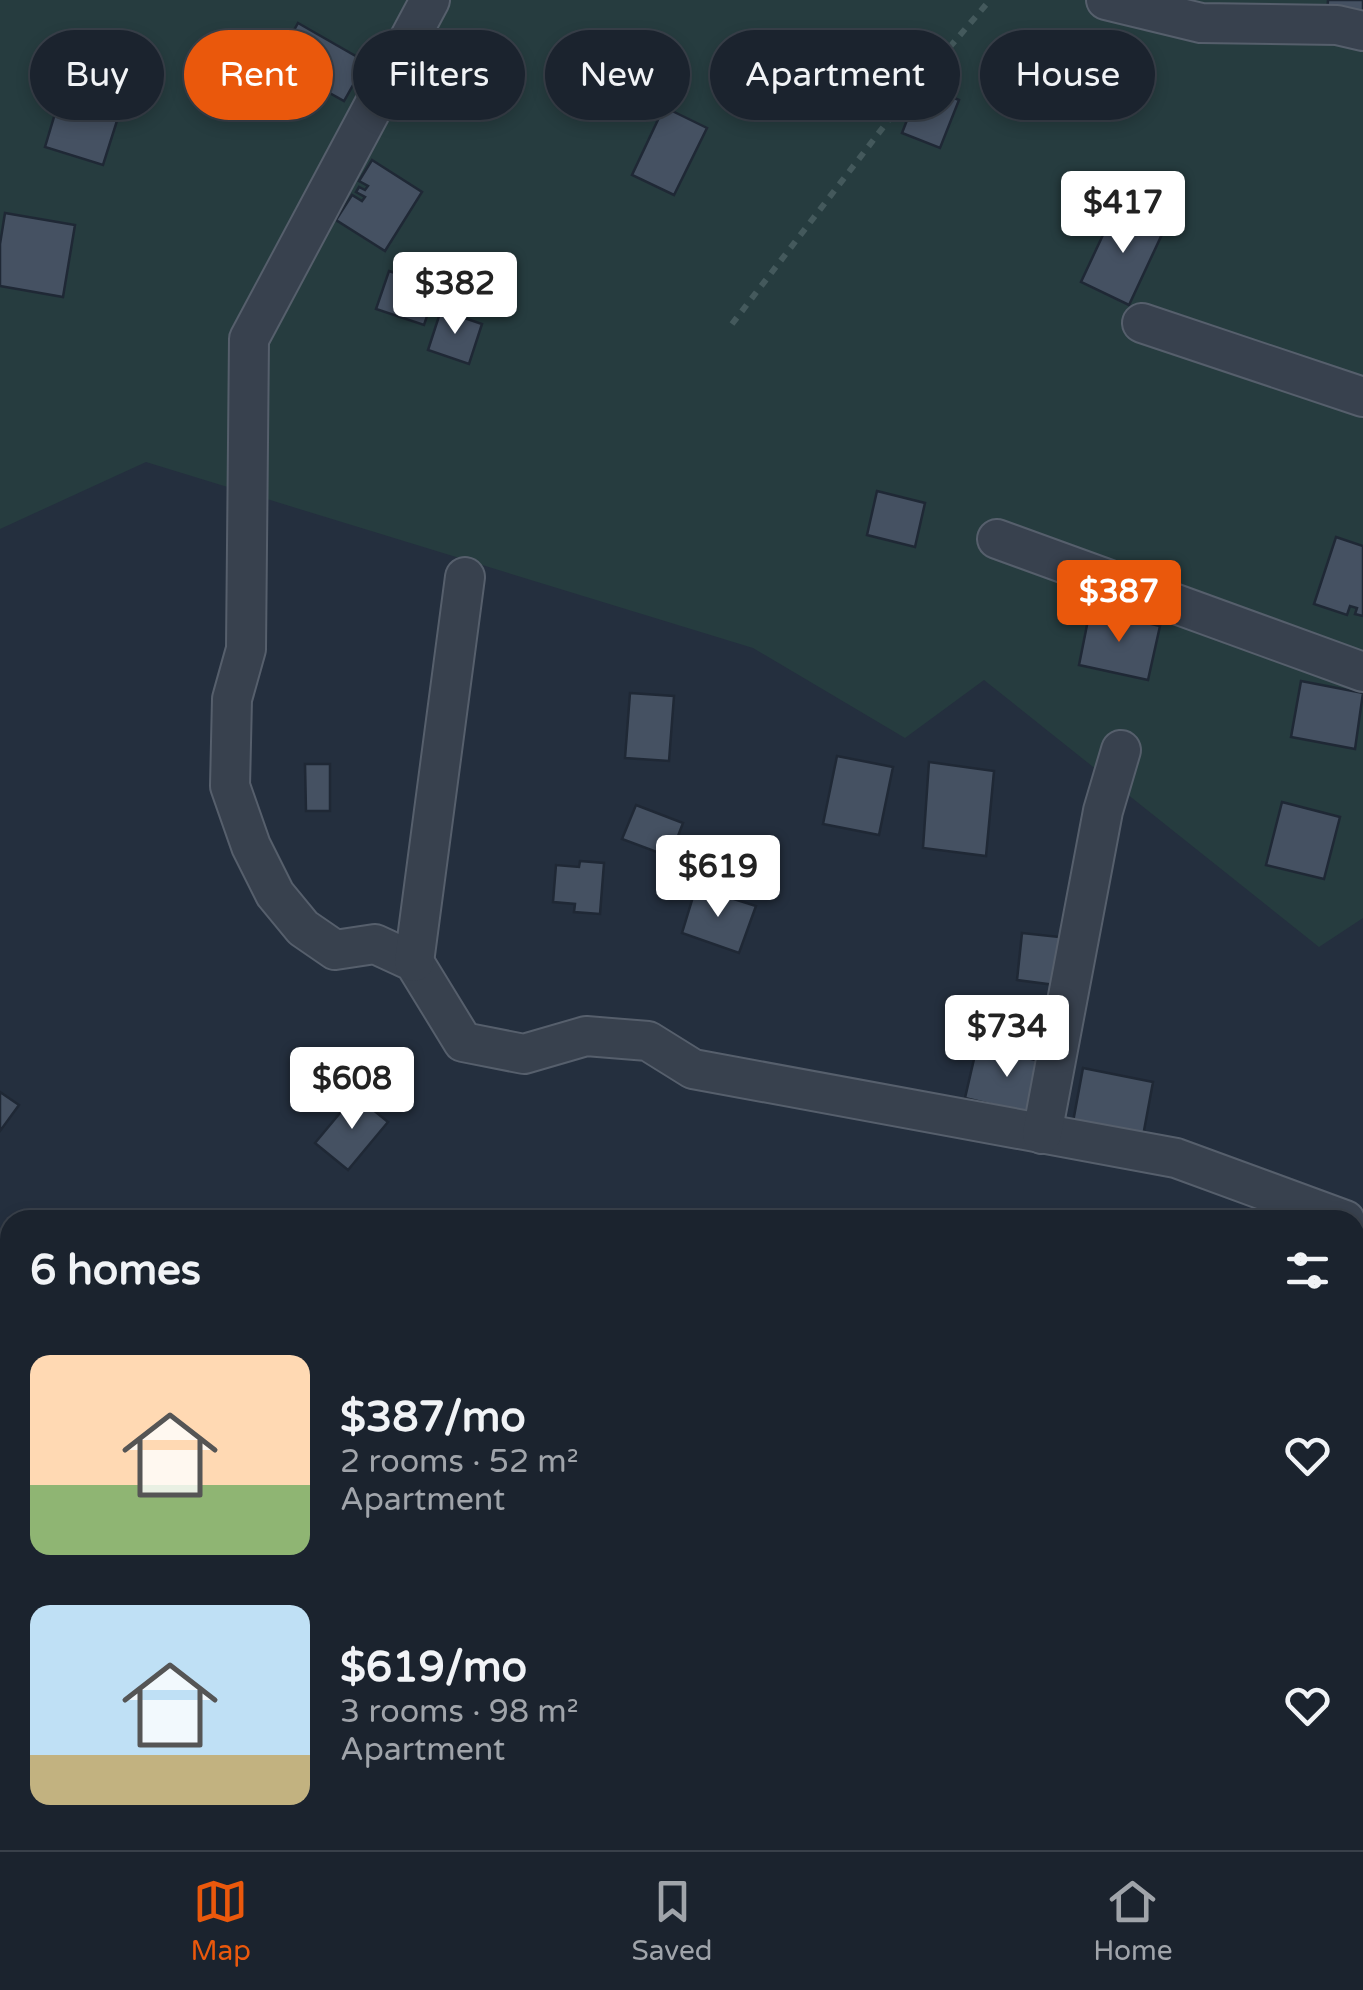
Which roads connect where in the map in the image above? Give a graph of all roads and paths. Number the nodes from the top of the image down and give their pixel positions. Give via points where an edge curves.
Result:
1 (430, 0) edge
2 (990, 0) edge
3 (1106, 0) edge
4 (1363, 31) edge
5 (1142, 322) dead end
6 (732, 324) dead end
7 (1363, 397) edge
8 (996, 539) dead end
9 (465, 577) dead end
10 (1363, 672) edge
11 (1121, 750) dead end
12 (414, 962) junction
13 (1042, 1134) junction
14 (1318, 1210) edge

1 - 12 street via 249,340 246,650 232,699 230,786 275,894 303,928 335,950 375,944
2 - 6 path
3 - 4 street via 1201,23
5 - 7 street
8 - 10 street
9 - 12 street
11 - 13 street via 1103,811
12 - 13 street via 463,1042 524,1054 586,1036 648,1041 693,1069
13 - 14 street via 1176,1158

